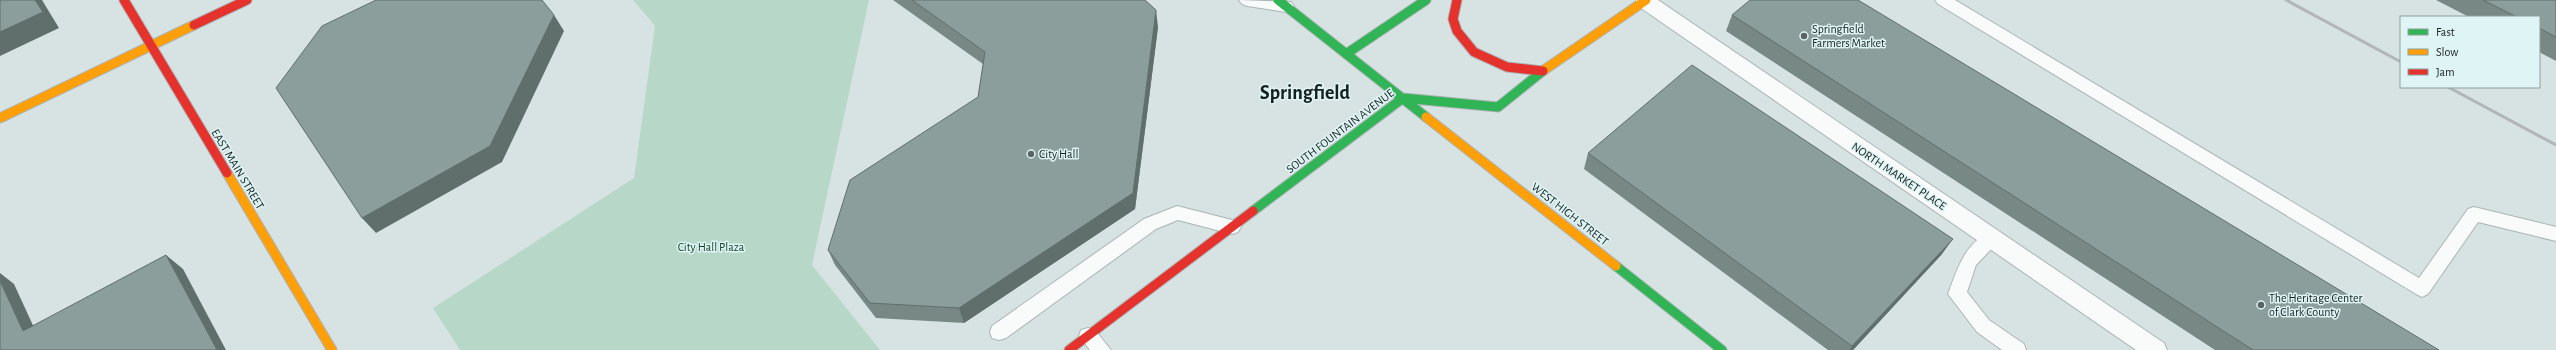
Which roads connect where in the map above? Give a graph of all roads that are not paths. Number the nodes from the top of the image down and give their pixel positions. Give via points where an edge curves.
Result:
1 (124, 0) edge
2 (247, 0) edge
3 (1247, 0) edge
4 (1426, 0) edge
5 (1457, 0) edge
6 (1645, 0) edge
7 (1943, 0) edge
8 (1282, 3) edge
9 (150, 46) junction
10 (1346, 54) junction
11 (1543, 71) junction
12 (1403, 98) junction
13 (0, 118) edge
14 (1232, 227) junction
15 (2556, 234) edge
16 (1992, 239) junction
17 (999, 332) dead end
18 (1088, 336) junction
19 (327, 348) edge
20 (1068, 350) edge
21 (1102, 350) edge
22 (1722, 350) edge
23 (2017, 350) edge
24 (2155, 350) edge

1 - 9 street, EAST MAIN STREET
2 - 9 street
3 - 8 lane
4 - 10 street
5 - 11 street via 1453,19 1457,31 1474,52 1507,67
6 - 11 street, SOUTH FOUNTAIN AVENUE
6 - 16 street, NORTH MARKET PLACE
7 - 15 lane via 2422,289 2474,214
8 - 10 street, WEST HIGH STREET
9 - 13 street
9 - 19 street, EAST MAIN STREET
10 - 12 street, WEST HIGH STREET
11 - 12 street, SOUTH FOUNTAIN AVENUE via 1498,107
12 - 14 street, SOUTH FOUNTAIN AVENUE
12 - 22 street, WEST HIGH STREET
14 - 17 lane via 1177,213 1150,224
14 - 18 street, SOUTH FOUNTAIN AVENUE
16 - 23 lane via 1969,261 1957,294 1983,326
16 - 24 street, NORTH MARKET PLACE
18 - 20 street, SOUTH FOUNTAIN AVENUE
18 - 21 lane

